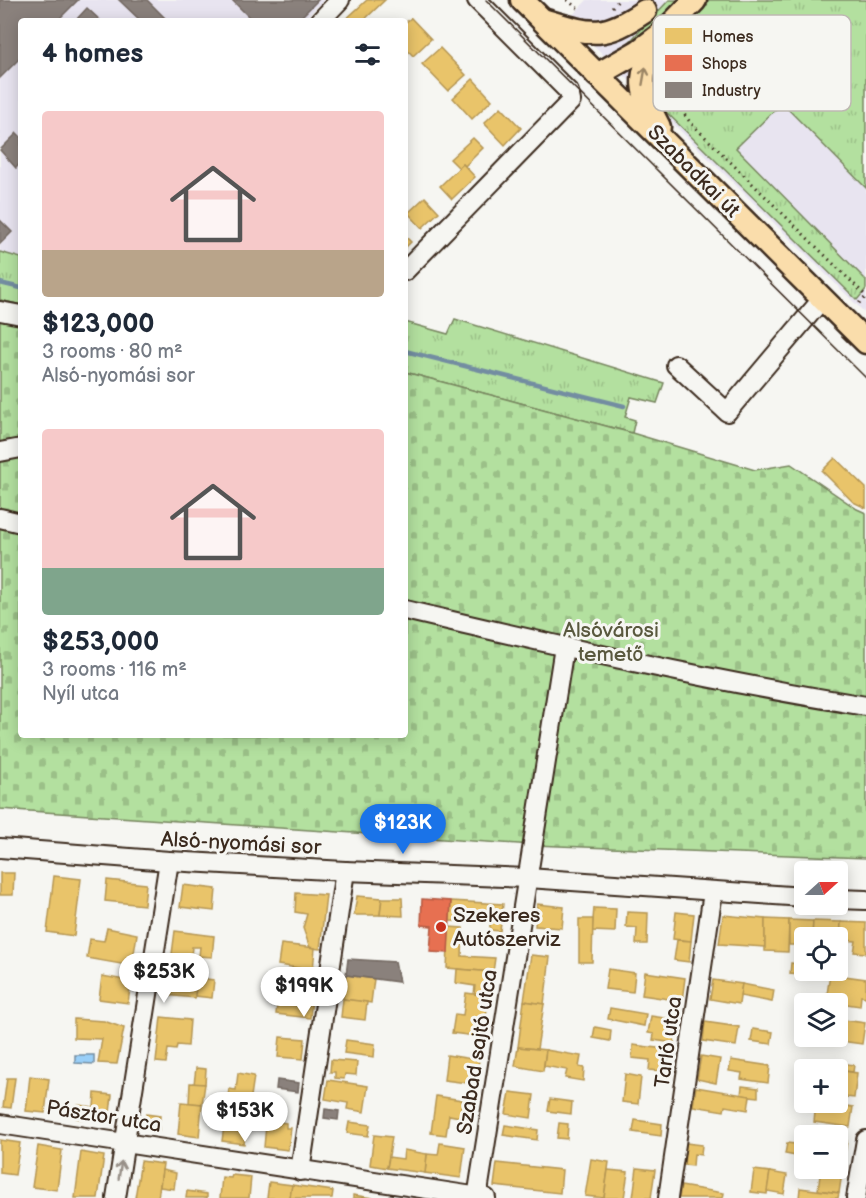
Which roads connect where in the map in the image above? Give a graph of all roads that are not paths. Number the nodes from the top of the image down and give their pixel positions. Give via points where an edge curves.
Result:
1 (340, 0) edge
2 (477, 0) edge
3 (522, 0) edge
4 (695, 0) edge
5 (651, 6) edge
6 (680, 15) edge
7 (323, 18) edge
8 (542, 20) junction
9 (653, 40) edge
10 (653, 51) edge
11 (597, 75) junction
12 (670, 149) junction
13 (408, 268) edge
14 (823, 298) junction
15 (0, 311) edge
16 (18, 314) edge
17 (866, 342) edge
18 (676, 365) dead end
19 (18, 449) edge
20 (0, 452) edge
21 (0, 518) edge
22 (18, 522) edge
23 (408, 611) edge
24 (564, 647) junction
25 (866, 706) edge
26 (0, 848) edge
27 (169, 861) junction
28 (345, 871) junction
29 (528, 878) junction
30 (713, 892) junction
31 (794, 896) edge
32 (848, 899) edge
33 (866, 900) edge
34 (0, 1124) edge
35 (866, 1140) edge
36 (124, 1142) junction
37 (300, 1171) junction
38 (116, 1198) edge
39 (480, 1198) edge
40 (668, 1198) edge
41 (856, 1198) edge

1 - 7 street
2 - 13 street via 569,92 571,101
3 - 8 main road, Szabadkai út
4 - 6 main road
5 - 8 main road via 625,25 599,33
5 - 11 main road
8 - 11 main road, Szabadkai út
9 - 11 main road
10 - 12 main road via 643,76 645,99
11 - 12 main road, Szabadkai út
12 - 14 main road, Szabadkai út
14 - 17 main road, Szabadkai út
14 - 18 street via 727,412
15 - 16 street
19 - 20 street
21 - 22 street
23 - 24 street
24 - 25 street
24 - 29 street, Szabad sajtó utca
26 - 27 street, Alsó-nyomási sor
27 - 28 street, Alsó-nyomási sor
27 - 36 street
28 - 29 street, Alsó-nyomási sor
28 - 37 street
29 - 30 street, Alsó-nyomási sor
29 - 39 street, Szabad sajtó utca
30 - 31 street, Alsó-nyomási sor
30 - 40 street, Tarló utca
32 - 33 street
34 - 36 street, Pásztor utca
35 - 41 street
36 - 37 street, Pásztor utca
38 -> 36 street
37 - 39 street, Pásztor utca

